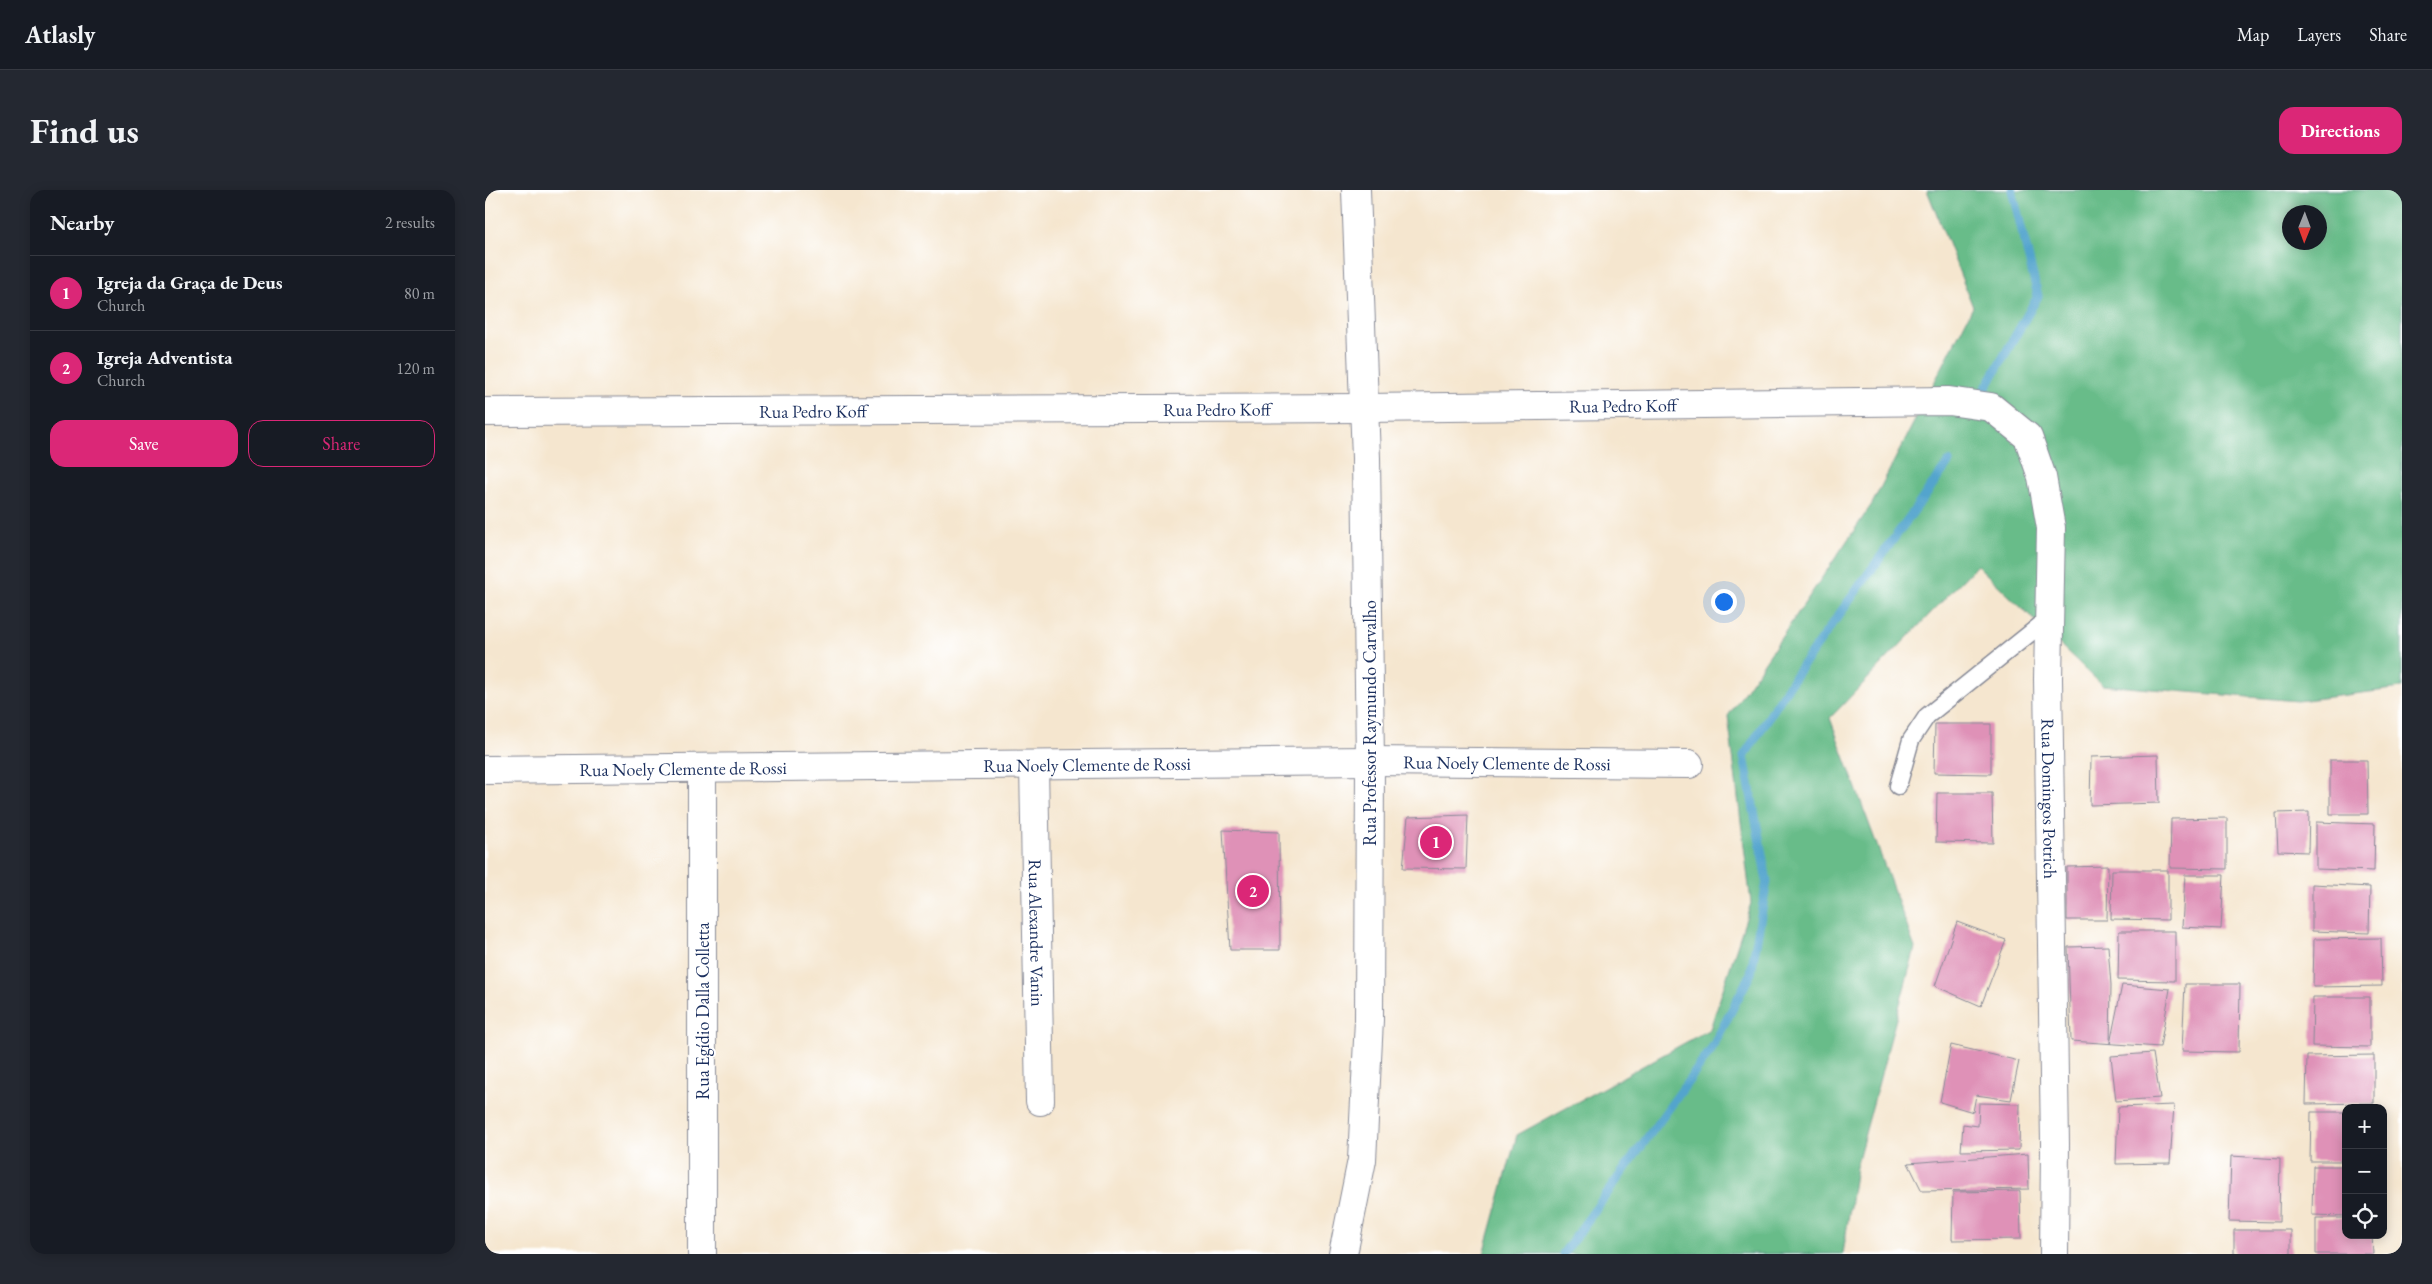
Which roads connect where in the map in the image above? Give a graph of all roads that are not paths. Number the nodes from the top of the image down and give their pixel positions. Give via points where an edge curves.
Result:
1 (1356, 190) edge
2 (1949, 401) joint
3 (1365, 408) junction
4 (485, 412) edge
5 (2049, 618) junction
6 (1370, 761) junction
7 (1689, 764) dead end
8 (1034, 765) junction
9 (702, 768) junction
10 (485, 770) edge
11 (1897, 786) dead end
12 (1040, 1100) dead end
13 (702, 1254) edge
14 (1343, 1254) edge
15 (2053, 1254) edge

1 - 3 street, Rua Professor Raymundo Carvalho
2 - 3 street, Rua Pedro Koff
2 - 5 street, Rua Domingos Potrich via 1991,407 2028,437 2043,477 2051,528
3 - 4 street, Rua Pedro Koff
3 - 6 street, Rua Professor Raymundo Carvalho
5 - 11 lane via 1927,716 1911,740
5 - 15 street, Rua Domingos Potrich via 2055,1144
6 - 7 street, Rua Noely Clemente de Rossi
6 - 8 street, Rua Noely Clemente de Rossi
6 - 14 street, Rua Professor Raymundo Carvalho via 1369,1020 1363,1160
8 - 9 street, Rua Noely Clemente de Rossi
8 - 12 street, Rua Alexandre Vanin
9 - 10 street, Rua Noely Clemente de Rossi
9 - 13 street, Rua Egídio Dalla Colletta

